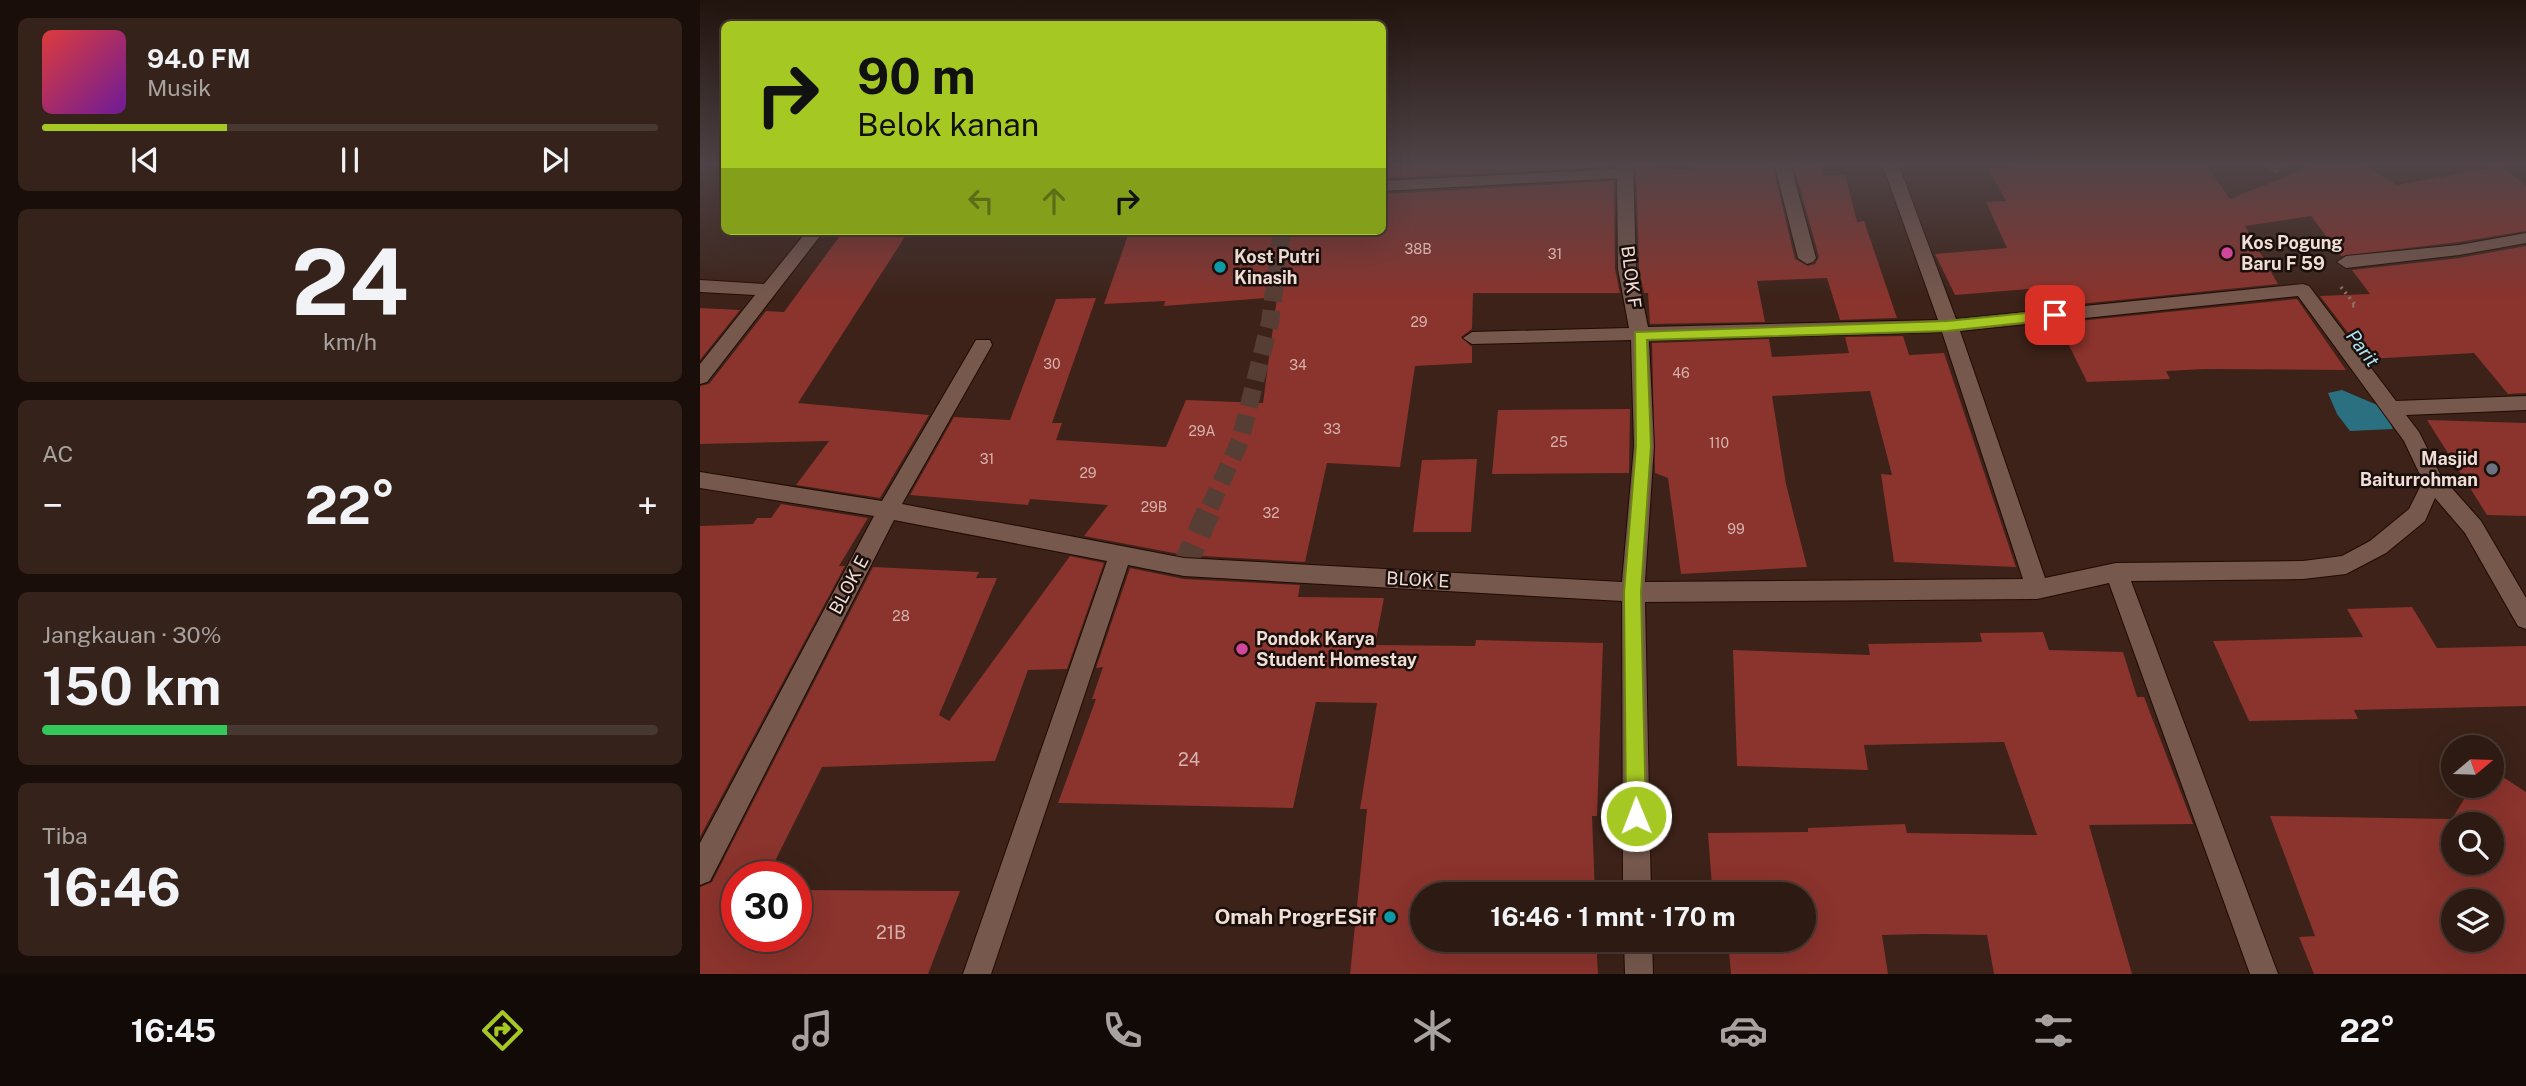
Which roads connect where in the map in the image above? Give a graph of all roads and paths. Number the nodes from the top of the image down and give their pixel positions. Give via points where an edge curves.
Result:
1 (1625, 208) edge
2 (1794, 208) edge
3 (1906, 208) edge
4 (813, 235) edge
5 (2526, 238) edge
6 (1807, 258) dead end
7 (2346, 262) dead end
8 (700, 286) edge
9 (770, 290) junction
10 (1947, 326) junction
11 (1640, 335) junction
12 (1472, 338) dead end
13 (983, 345) dead end
14 (700, 377) edge
15 (2526, 403) edge
16 (2390, 408) junction
17 (700, 480) edge
18 (2433, 481) junction
19 (888, 510) junction
20 (1120, 556) junction
21 (2116, 572) junction
22 (2037, 589) junction
23 (1633, 592) junction
24 (2526, 619) edge
25 (700, 871) edge
26 (1637, 882) edge
27 (1638, 952) edge
28 (977, 974) edge
29 (1639, 974) edge
30 (2264, 974) edge

1 - 11 street, BLOK F via 1627,269
2 - 6 street
3 - 10 street
4 - 9 street
5 - 7 street
8 - 9 street
9 - 14 street
10 - 11 street
10 - 16 street via 2303,290
10 - 22 street via 1975,397
11 - 12 street
11 - 23 street, BLOK F via 1644,446
13 - 19 street
15 - 16 street
16 - 18 street via 2413,437
17 - 19 street
18 - 21 street, BLOK E via 2417,515 2347,565 2303,570
18 - 24 street via 2473,527
19 - 20 street, BLOK E
19 - 25 street, BLOK E
20 - 23 street, BLOK E via 1184,567
20 - 28 street
21 - 22 street, BLOK E
21 - 30 street
22 - 23 street, BLOK E
23 - 26 street, BLOK F
27 - 29 street

